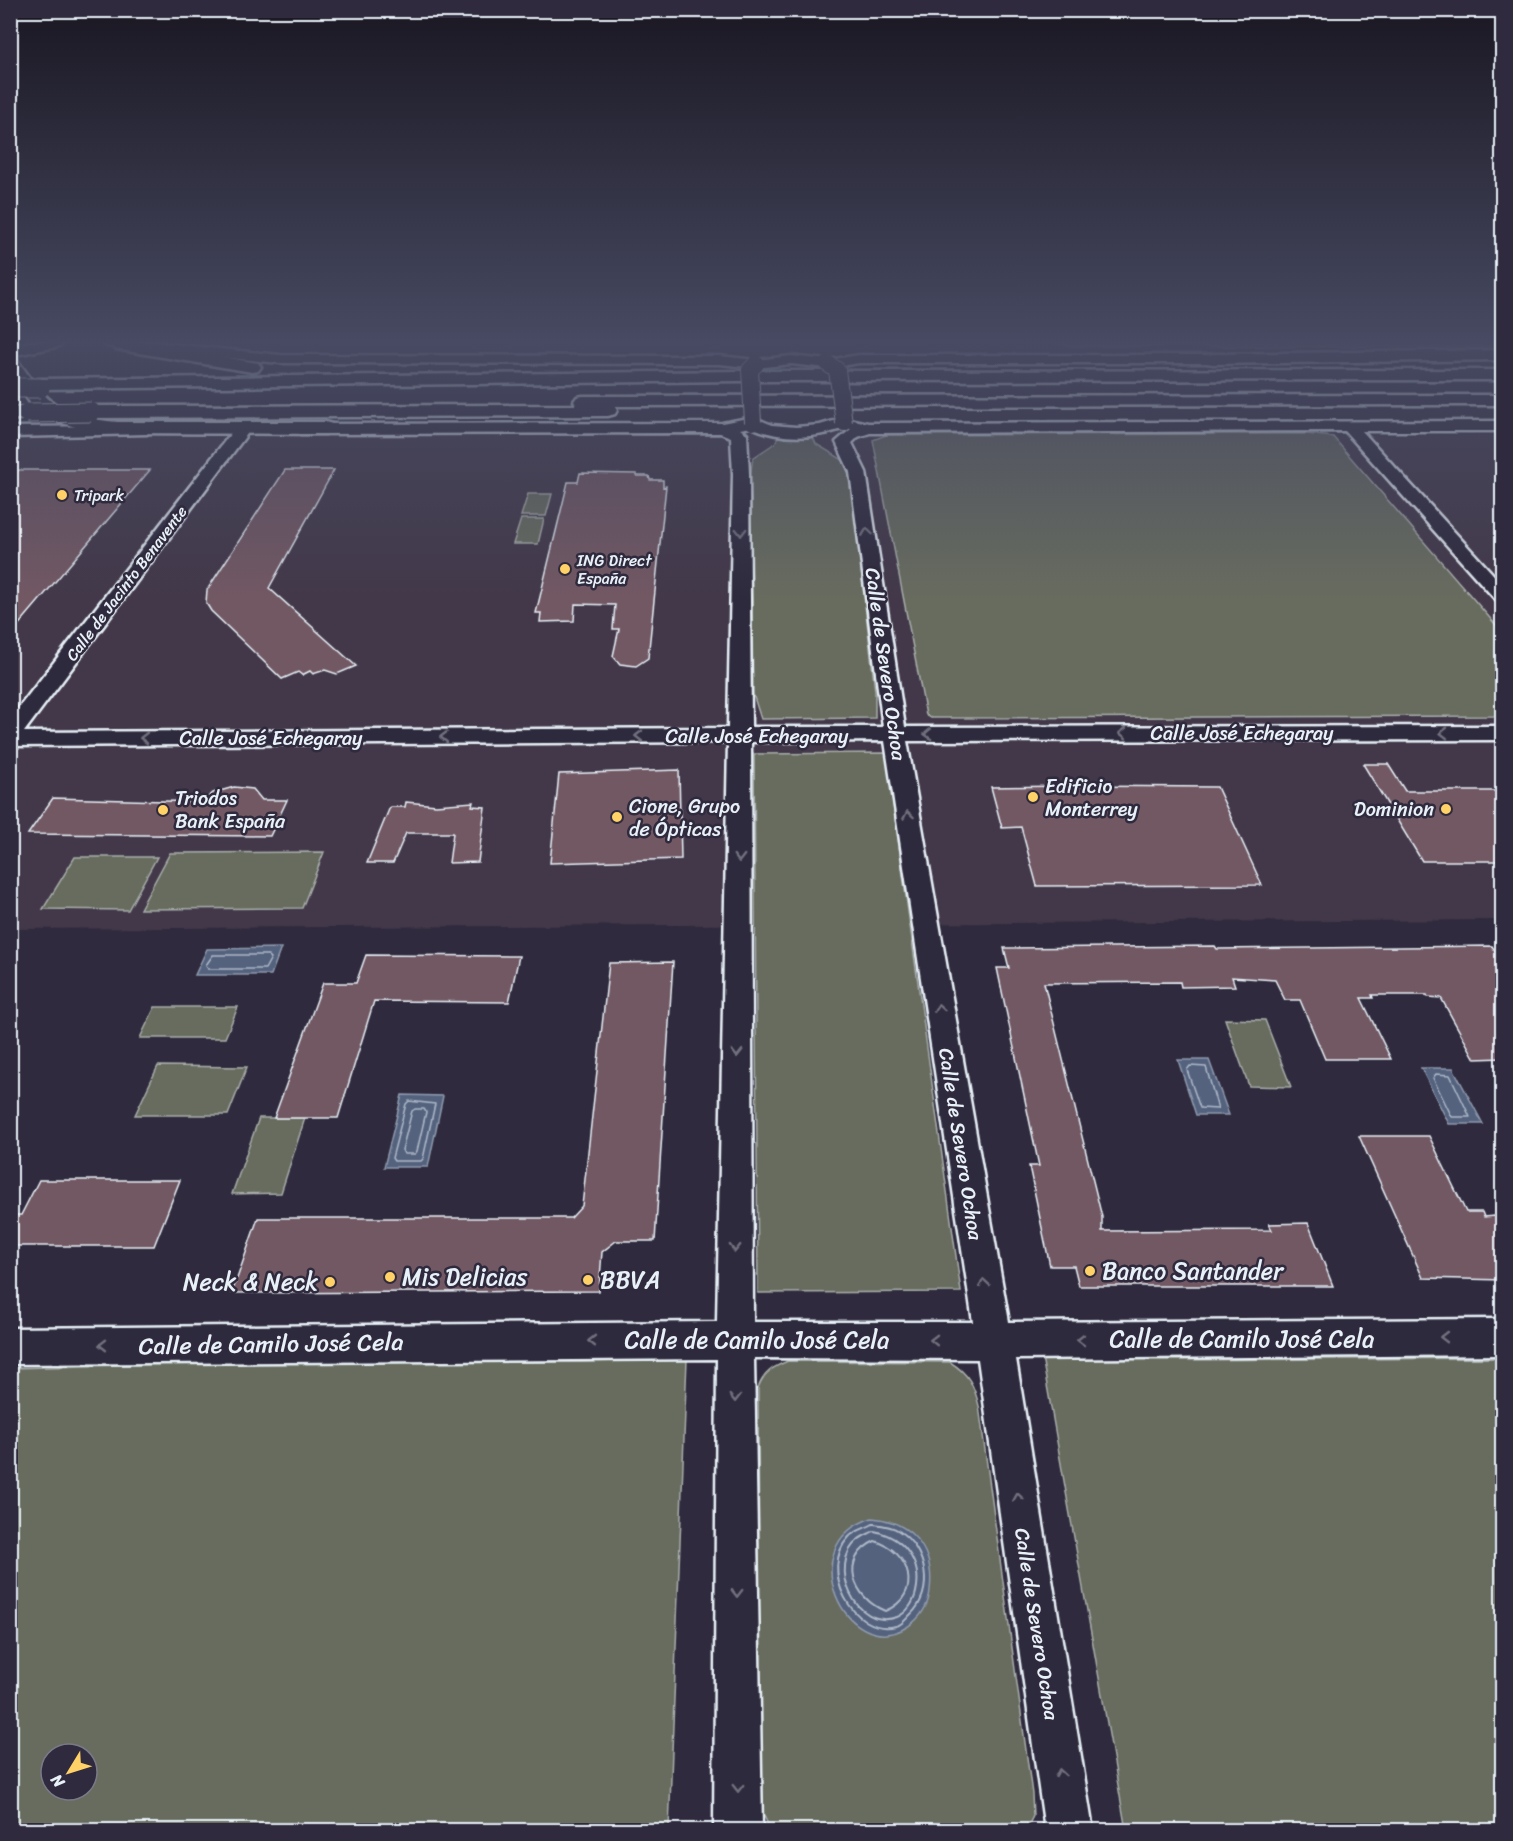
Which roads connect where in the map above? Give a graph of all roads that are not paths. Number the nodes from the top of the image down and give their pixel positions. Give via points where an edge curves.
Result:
1 (318, 428) edge
2 (326, 428) junction
3 (722, 428) joint
4 (756, 428) edge
5 (829, 428) edge
6 (868, 428) joint
7 (889, 428) edge
8 (1351, 428) edge
9 (822, 430) junction
10 (241, 431) junction
11 (10, 432) edge
12 (762, 440) junction
13 (852, 458) junction
14 (741, 474) junction
15 (1503, 595) edge
16 (1503, 733) edge
17 (895, 735) junction
18 (740, 736) junction
19 (10, 737) edge
20 (1503, 1336) edge
21 (735, 1340) junction
22 (993, 1341) junction
23 (10, 1346) edge
24 (738, 1830) edge
25 (1069, 1830) edge

1 - 2 main road
2 - 3 street
2 - 10 street
3 - 14 street via 739,434
4 - 12 street
5 - 9 street
6 - 7 street
6 - 13 street, Calle de Severo Ochoa via 844,442
8 - 15 street
9 - 12 street
9 - 13 street via 822,442
10 - 11 street
10 - 19 street, Calle de Jacinto Benavente
12 - 14 street via 747,455
17 -> 13 street, Calle de Severo Ochoa via 858,472
14 -> 18 street
16 -> 17 street, Calle José Echegaray
17 - 18 street, Calle José Echegaray
22 -> 17 street, Calle de Severo Ochoa
18 -> 19 street, Calle José Echegaray
18 -> 21 street
20 -> 22 street, Calle de Camilo José Cela
22 -> 21 street, Calle de Camilo José Cela
21 -> 23 street, Calle de Camilo José Cela
21 -> 24 street
25 -> 22 street, Calle de Severo Ochoa

